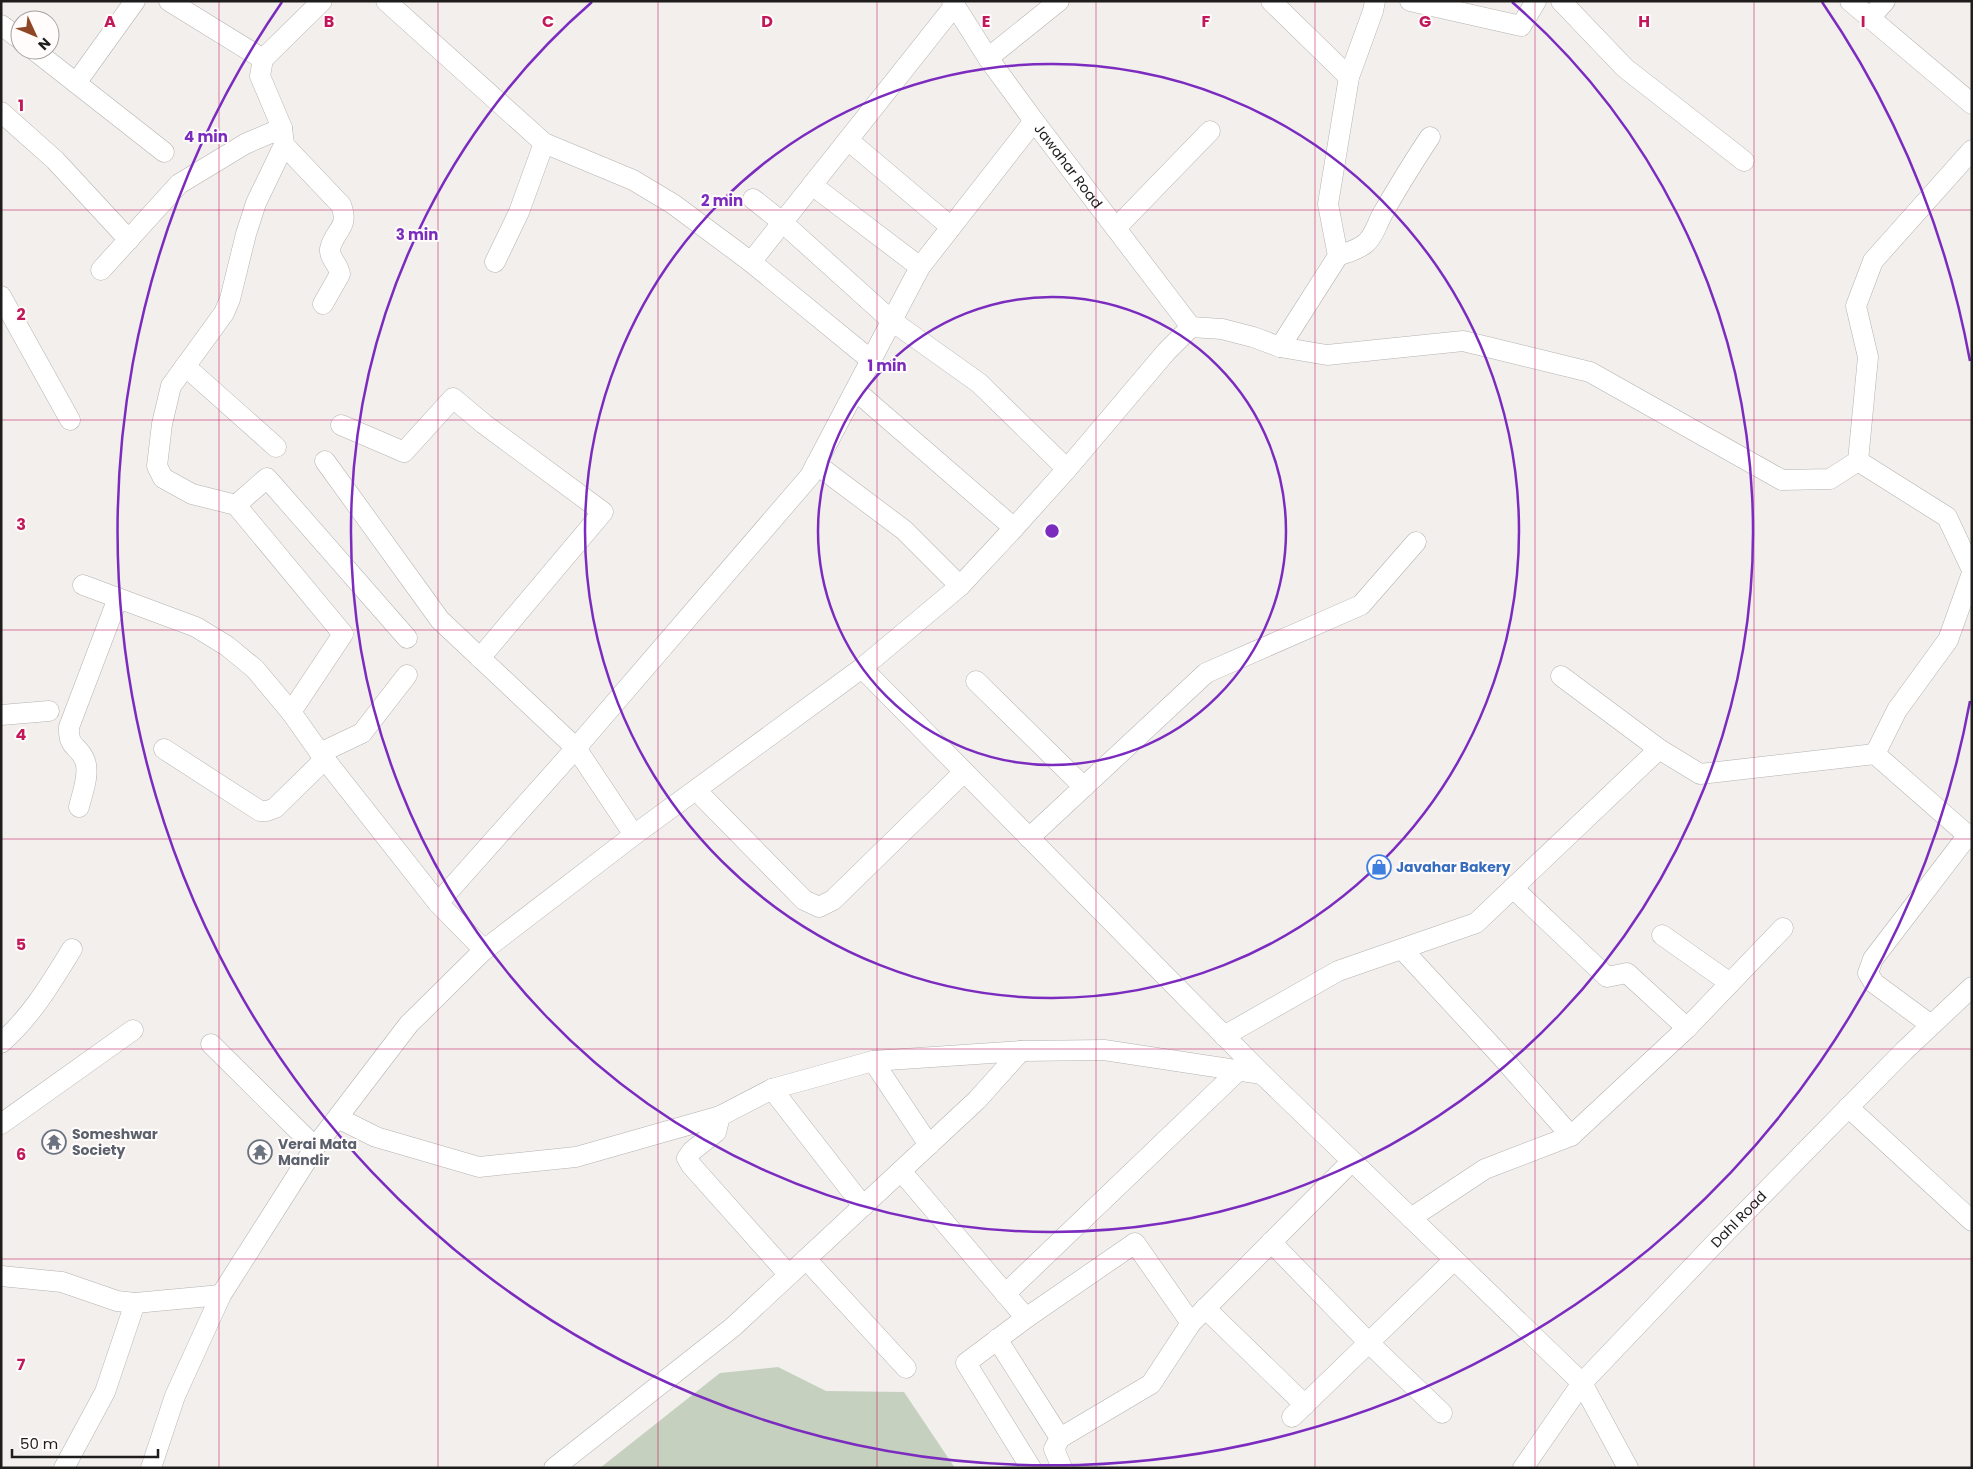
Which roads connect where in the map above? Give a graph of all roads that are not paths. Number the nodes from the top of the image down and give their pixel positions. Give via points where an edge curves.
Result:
1 (135, 1) edge
2 (169, 1) edge
3 (322, 1) edge
4 (386, 1) edge
5 (1059, 1) edge
6 (1271, 1) edge
7 (1375, 1) edge
8 (1410, 1) edge
9 (1536, 1) edge
10 (1561, 1) edge
11 (1850, 1) edge
12 (1885, 1) edge
13 (954, 3) edge
14 (1870, 18) junction
15 (988, 58) junction
16 (263, 59) junction
17 (47, 60) edge
18 (1349, 77) junction
19 (76, 83) junction
20 (1972, 104) edge
21 (1, 112) edge
22 (1034, 121) junction
23 (1210, 131) dead end
24 (283, 136) junction
25 (1430, 138) dead end
26 (848, 140) junction
27 (544, 143) junction
28 (1972, 150) edge
29 (164, 152) dead end
30 (1744, 160) dead end
31 (812, 185) junction
32 (753, 200) dead end
33 (782, 222) junction
34 (951, 227) junction
35 (1116, 228) junction
36 (129, 240) junction
37 (1338, 256) junction
38 (495, 262) dead end
39 (750, 262) junction
40 (920, 267) junction
41 (101, 270) dead end
42 (1, 296) edge
43 (323, 304) dead end
44 (892, 321) junction
45 (1191, 326) junction
46 (1280, 347) junction
47 (872, 361) junction
48 (184, 366) junction
49 (856, 391) junction
50 (70, 420) dead end
51 (341, 425) dead end
52 (276, 447) dead end
53 (325, 461) dead end
54 (1858, 461) junction
55 (816, 464) junction
56 (1068, 469) junction
57 (236, 505) junction
58 (1014, 528) junction
59 (1416, 542) dead end
60 (1972, 572) edge
61 (83, 585) dead end
62 (960, 586) junction
63 (118, 598) junction
64 (407, 638) dead end
65 (480, 658) junction
66 (862, 668) junction
67 (407, 675) dead end
68 (1561, 676) dead end
69 (976, 681) dead end
70 (49, 711) dead end
71 (291, 712) junction
72 (1, 715) edge
73 (576, 748) junction
74 (164, 749) dead end
75 (1659, 749) junction
76 (1875, 754) junction
77 (322, 756) junction
78 (964, 772) junction
79 (1084, 787) junction
80 (696, 790) junction
81 (79, 807) dead end
82 (634, 835) junction
83 (1970, 837) edge
84 (1029, 838) junction
85 (1513, 888) junction
86 (438, 903) junction
87 (1783, 928) dead end
88 (1662, 935) dead end
89 (72, 949) dead end
90 (1402, 949) junction
91 (484, 950) junction
92 (1730, 983) junction
93 (1972, 987) edge
94 (1931, 1024) junction
95 (1686, 1028) junction
96 (133, 1030) dead end
97 (1224, 1036) junction
98 (1, 1043) edge
99 (211, 1044) dead end
100 (1021, 1051) junction
101 (873, 1061) junction
102 (1239, 1070) junction
103 (1262, 1074) junction
104 (772, 1089) junction
105 (1848, 1107) junction
106 (720, 1116) junction
107 (338, 1118) junction
108 (1, 1124) edge
109 (1571, 1136) junction
110 (929, 1145) junction
111 (315, 1147) junction
112 (1352, 1161) junction
113 (901, 1171) junction
114 (863, 1206) junction
115 (1411, 1218) junction
116 (1972, 1221) edge
117 (1271, 1242) junction
118 (806, 1259) junction
119 (1454, 1260) junction
120 (789, 1275) junction
121 (1, 1276) edge
122 (1005, 1294) junction
123 (222, 1295) junction
124 (135, 1304) junction
125 (1205, 1308) junction
126 (1026, 1318) junction
127 (1191, 1323) junction
128 (997, 1339) junction
129 (1368, 1343) junction
130 (906, 1368) dead end
131 (1582, 1383) junction
132 (1442, 1413) dead end
133 (1060, 1438) junction
134 (64, 1468) edge
135 (151, 1468) edge
136 (554, 1468) edge
137 (1031, 1468) edge
138 (1062, 1468) edge
139 (1524, 1468) edge
140 (1628, 1468) edge

1 - 19 street
2 - 16 street
3 - 16 street
4 - 27 street
5 - 15 street
6 - 18 street
7 - 18 street
8 - 9 street via 1521,26
10 - 30 street via 1625,68
11 - 14 street
12 - 14 street
13 - 15 street, Jawahar Road
13 - 26 street
14 - 20 street
15 - 22 street, Jawahar Road
16 - 24 street via 260,76
17 - 19 street
18 - 37 street via 1328,204
19 - 29 street
21 - 36 street via 55,160
22 - 34 street
22 - 35 street, Jawahar Road
23 - 35 street
24 - 36 street via 245,144 179,184
24 - 43 street via 341,205 345,215 344,225 330,250 340,274
24 - 48 street via 256,203 224,313
25 - 37 street via 1406,172 1367,242
26 - 31 street
26 - 34 street
27 - 38 street via 519,212
27 - 39 street via 633,180 673,204
28 - 54 street via 1873,261 1856,306 1868,357
31 - 33 street
31 - 40 street
32 - 33 street
33 - 39 street
33 - 44 street
34 - 40 street
35 - 45 street, Jawahar Road
36 - 41 street
37 - 46 street
39 - 47 street
40 - 44 street
42 - 50 street
44 - 47 street
44 - 56 street via 979,383
45 - 46 street via 1222,329
45 - 56 street
46 - 54 street via 1327,355 1463,341 1590,372 1782,480 1830,479
47 - 49 street
48 - 52 street
48 - 57 street via 171,386 157,466 164,478 192,494
49 - 55 street
49 - 58 street
51 - 65 street via 404,452 453,398 603,512
53 - 65 street via 440,620
54 - 60 street via 1948,517
55 - 62 street via 904,530
55 - 73 street via 810,476
56 - 58 street
57 - 64 street via 267,478
57 - 71 street via 343,634
58 - 62 street
59 - 79 street via 1362,605 1206,673
60 - 76 street via 1948,640 1897,710
61 - 63 street
62 - 66 street
63 - 71 street via 196,627 227,646 255,669
63 - 81 street via 70,727 69,738 86,762
65 - 73 street
66 - 78 street
66 - 80 street
67 - 77 street via 362,733
68 - 75 street
69 - 79 street
70 - 72 street
71 - 77 street
73 - 82 street
73 - 86 street
74 - 77 street via 260,811 275,808
75 - 76 street via 1700,774
75 - 85 street
76 - 83 street
77 - 86 street
78 - 80 street via 833,900 819,907 804,900
78 - 84 street
79 - 84 street
80 - 82 street
82 - 91 street
83 - 94 street via 1874,959 1868,973 1874,983
84 - 97 street
85 - 90 street via 1476,923
85 - 95 street via 1607,977 1627,973
86 - 91 street
87 - 92 street
88 - 92 street
89 - 98 street via 27,1016
90 - 97 street via 1338,971
90 - 109 street
91 - 107 street via 409,1024
92 - 95 street
93 - 94 street, Dahl Road
94 - 105 street, Dahl Road
95 - 109 street
96 - 108 street
97 - 103 street
99 - 111 street
100 - 101 street
100 - 102 street via 1104,1050
100 - 110 street via 977,1100
101 - 104 street
101 - 110 street
102 - 103 street
102 - 122 street
103 - 112 street
104 - 106 street
104 - 114 street
105 - 116 street
105 - 131 street, Dahl Road
106 - 107 street via 576,1157 479,1167 376,1137
106 - 120 street via 716,1132 687,1158 690,1165
107 - 111 street
109 - 115 street via 1485,1169
110 - 113 street
111 - 123 street
112 - 115 street
112 - 117 street
113 - 114 street
113 - 122 street
114 - 118 street
115 - 119 street
117 - 125 street
117 - 129 street
118 - 120 street
118 - 130 street
119 - 129 street
119 - 131 street
120 - 136 street via 733,1327
121 - 124 street via 62,1282 116,1301
122 - 126 street
123 - 124 street
123 - 135 street via 175,1396
124 - 134 street via 105,1392
125 - 127 street
125 - 129 street via 1299,1411
126 - 127 street via 1135,1243
126 - 128 street
127 - 133 street via 1151,1384
128 - 133 street
128 - 137 street via 966,1363
129 - 132 street
131 - 139 street, Dahl Road
131 - 140 street
133 - 138 street via 1054,1448

